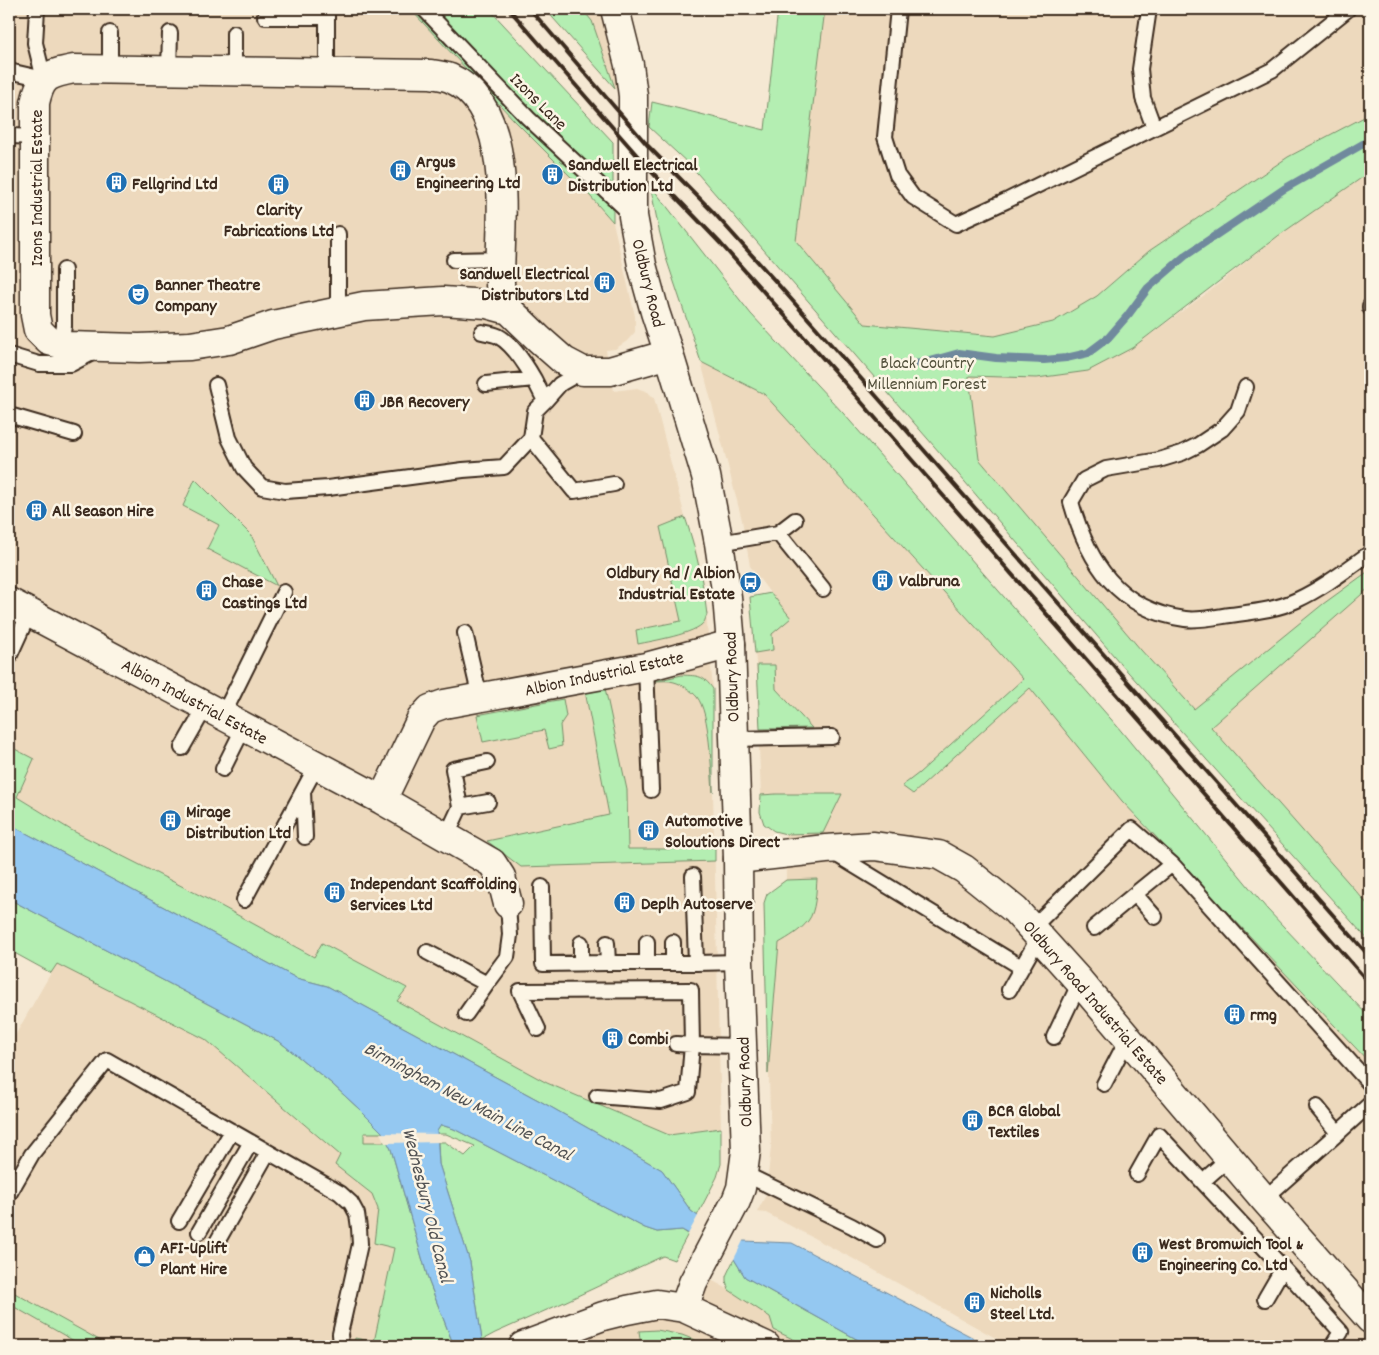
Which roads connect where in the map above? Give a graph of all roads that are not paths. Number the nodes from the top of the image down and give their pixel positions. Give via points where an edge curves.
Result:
1 (37, 9) edge
2 (424, 9) edge
3 (615, 9) edge
4 (898, 9) edge
5 (1149, 9) edge
6 (1348, 9) edge
7 (327, 13) edge
8 (265, 17) dead end
9 (170, 33) dead end
10 (234, 33) dead end
11 (110, 34) dead end
12 (110, 70) junction
13 (169, 70) junction
14 (9, 71) edge
15 (234, 71) junction
16 (327, 73) junction
17 (44, 79) junction
18 (1154, 128) junction
19 (633, 216) junction
20 (338, 234) dead end
21 (454, 260) dead end
22 (501, 260) junction
23 (64, 270) dead end
24 (502, 307) junction
25 (338, 312) junction
26 (482, 332) dead end
27 (61, 344) junction
28 (102, 347) junction
29 (669, 354) junction
30 (9, 355) edge
31 (583, 371) junction
32 (534, 379) junction
33 (486, 384) dead end
34 (216, 385) dead end
35 (1246, 388) dead end
36 (545, 401) junction
37 (9, 415) edge
38 (74, 434) dead end
39 (531, 438) junction
40 (614, 484) dead end
41 (795, 520) dead end
42 (778, 533) junction
43 (719, 543) junction
44 (1370, 553) edge
45 (823, 589) dead end
46 (284, 592) dead end
47 (19, 608) edge
48 (465, 633) dead end
49 (731, 644) junction
50 (9, 657) edge
51 (646, 667) junction
52 (480, 698) junction
53 (224, 716) junction
54 (832, 737) dead end
55 (733, 739) junction
56 (182, 748) dead end
57 (487, 762) dead end
58 (317, 765) junction
59 (223, 769) dead end
60 (651, 790) dead end
61 (303, 791) junction
62 (382, 800) junction
63 (488, 802) dead end
64 (460, 807) junction
65 (305, 837) dead end
66 (446, 837) junction
67 (826, 849) junction
68 (738, 859) junction
69 (1172, 864) junction
70 (693, 876) dead end
71 (542, 887) dead end
72 (1136, 894) junction
73 (244, 900) dead end
74 (508, 904) joint
75 (1155, 916) dead end
76 (1094, 928) dead end
77 (1035, 933) junction
78 (647, 942) dead end
79 (672, 942) dead end
80 (581, 943) dead end
81 (607, 943) dead end
82 (427, 952) dead end
83 (739, 962) junction
84 (581, 963) junction
85 (608, 963) junction
86 (647, 963) junction
87 (673, 963) junction
88 (696, 963) junction
89 (1022, 967) junction
90 (1080, 982) junction
91 (487, 984) junction
92 (1008, 990) dead end
93 (466, 1014) dead end
94 (538, 1029) dead end
95 (1054, 1037) dead end
96 (1128, 1038) junction
97 (676, 1044) dead end
98 (692, 1045) junction
99 (742, 1046) junction
100 (1104, 1084) dead end
101 (1370, 1084) edge
102 (597, 1096) dead end
103 (1370, 1104) edge
104 (1317, 1107) dead end
105 (232, 1131) junction
106 (1338, 1133) junction
107 (251, 1142) junction
108 (268, 1152) junction
109 (1229, 1158) junction
110 (743, 1173) junction
111 (1137, 1174) dead end
112 (1203, 1181) junction
113 (9, 1194) edge
114 (1264, 1199) junction
115 (179, 1221) dead end
116 (199, 1232) dead end
117 (877, 1240) dead end
118 (217, 1242) dead end
119 (1283, 1268) junction
120 (1265, 1299) dead end
121 (684, 1308) junction
122 (1370, 1319) edge
123 (341, 1346) edge
124 (522, 1346) edge
125 (766, 1346) edge
126 (1332, 1346) edge

1 - 17 lane via 35,43
2 - 19 lane, Izons Lane via 528,118
3 - 19 street, Oldbury Road via 633,96
4 - 18 lane via 885,137 897,175 913,197 956,224
5 - 18 lane via 1140,69 1143,98
6 - 18 lane via 1272,70
7 - 8 lane
7 - 16 lane
9 - 13 lane
10 - 15 lane
11 - 12 lane
12 - 13 street
12 - 17 street via 74,69 57,72
13 - 15 street
14 - 17 lane
15 - 16 street
16 - 22 street via 431,74 449,78 467,90 483,107 496,144 500,172
17 - 27 street, Izons Industrial Estate via 23,137 35,315 38,330 50,341
19 - 29 street, Oldbury Road via 642,265
20 - 25 lane
21 - 22 lane
22 - 24 street
23 - 27 lane
24 - 25 street, Izons Industrial Estate via 443,300 364,306
24 - 31 street, Izons Industrial Estate via 564,361
25 - 28 street, Izons Industrial Estate via 273,325 229,340 190,346
26 - 32 lane via 498,336 509,345
27 - 28 street, Izons Industrial Estate
28 - 30 lane via 71,364 39,364
29 - 31 street, Izons Industrial Estate via 610,371
29 - 43 street, Oldbury Road via 706,476
31 - 36 lane via 560,384
32 - 33 lane
32 - 36 lane
34 - 39 lane via 229,438 244,468 262,487 285,491 504,467
35 - 44 lane via 1238,411 1222,429 1198,445 1160,460 1106,469 1084,480 1071,502 1085,542 1107,578 1144,608 1187,619 1211,618 1267,610 1295,601
36 - 39 lane via 535,411
37 - 38 lane
39 - 40 lane via 574,491
41 - 42 lane
42 - 43 lane
42 - 45 lane
43 - 49 street, Oldbury Road
46 - 53 lane
47 - 50 lane
47 - 53 street, Albion Industrial Estate
48 - 52 lane
49 - 51 street, Albion Industrial Estate
49 - 55 street, Oldbury Road
51 - 52 street, Albion Industrial Estate
51 - 60 lane
52 - 62 street, Albion Industrial Estate via 430,709 421,719
53 - 56 lane
53 - 58 street, Albion Industrial Estate
53 - 59 lane
54 - 55 lane
55 - 68 street, Oldbury Road
57 - 64 lane via 453,769
58 - 61 lane
58 - 62 street, Albion Industrial Estate
61 - 65 lane
61 - 73 lane
62 - 66 street, Albion Industrial Estate
63 - 64 lane
64 - 66 lane
66 - 74 street, Albion Industrial Estate via 492,863 501,877
67 - 68 street, Oldbury Road Industrial Estate
67 - 77 street, Oldbury Road Industrial Estate via 874,846 938,855 972,875 1015,910
67 - 89 lane
68 - 83 street, Oldbury Road
69 - 72 lane
69 - 77 lane via 1132,829
69 - 101 lane
70 - 88 lane
71 - 84 lane via 543,964
72 - 75 lane
72 - 76 lane
74 - 91 lane via 510,935 507,957
77 - 89 lane
77 - 90 street, Oldbury Road Industrial Estate
78 - 86 lane
79 - 87 lane
80 - 84 lane
81 - 85 lane
82 - 91 lane
83 - 88 lane
83 - 99 street, Oldbury Road
84 - 85 lane
85 - 86 lane
86 - 87 lane
87 - 88 lane
89 - 92 lane
90 - 95 lane
90 - 96 street, Oldbury Road Industrial Estate
91 - 93 lane
94 - 98 lane via 520,991 691,990
96 - 100 lane
96 - 109 street, Oldbury Road Industrial Estate
97 - 98 lane
98 - 99 lane
98 - 102 lane via 688,1092 661,1101
99 - 110 street, Oldbury Road via 746,1150
103 - 106 lane
104 - 106 lane
105 - 107 lane
105 - 113 lane via 106,1060 32,1154
105 - 115 lane
106 - 114 lane
107 - 108 lane
107 - 116 lane
108 - 118 lane
108 - 123 lane via 340,1193 357,1214 360,1244 340,1334
109 - 112 lane
109 - 114 street, Oldbury Road Industrial Estate
110 - 117 lane
110 - 121 street, Oldbury Road via 736,1201 698,1273
111 - 112 lane via 1159,1135
112 - 119 lane
114 - 122 street, Oldbury Road Industrial Estate
119 - 120 lane
119 - 126 lane via 1341,1332
121 - 124 street via 657,1304 627,1310
121 - 125 street

